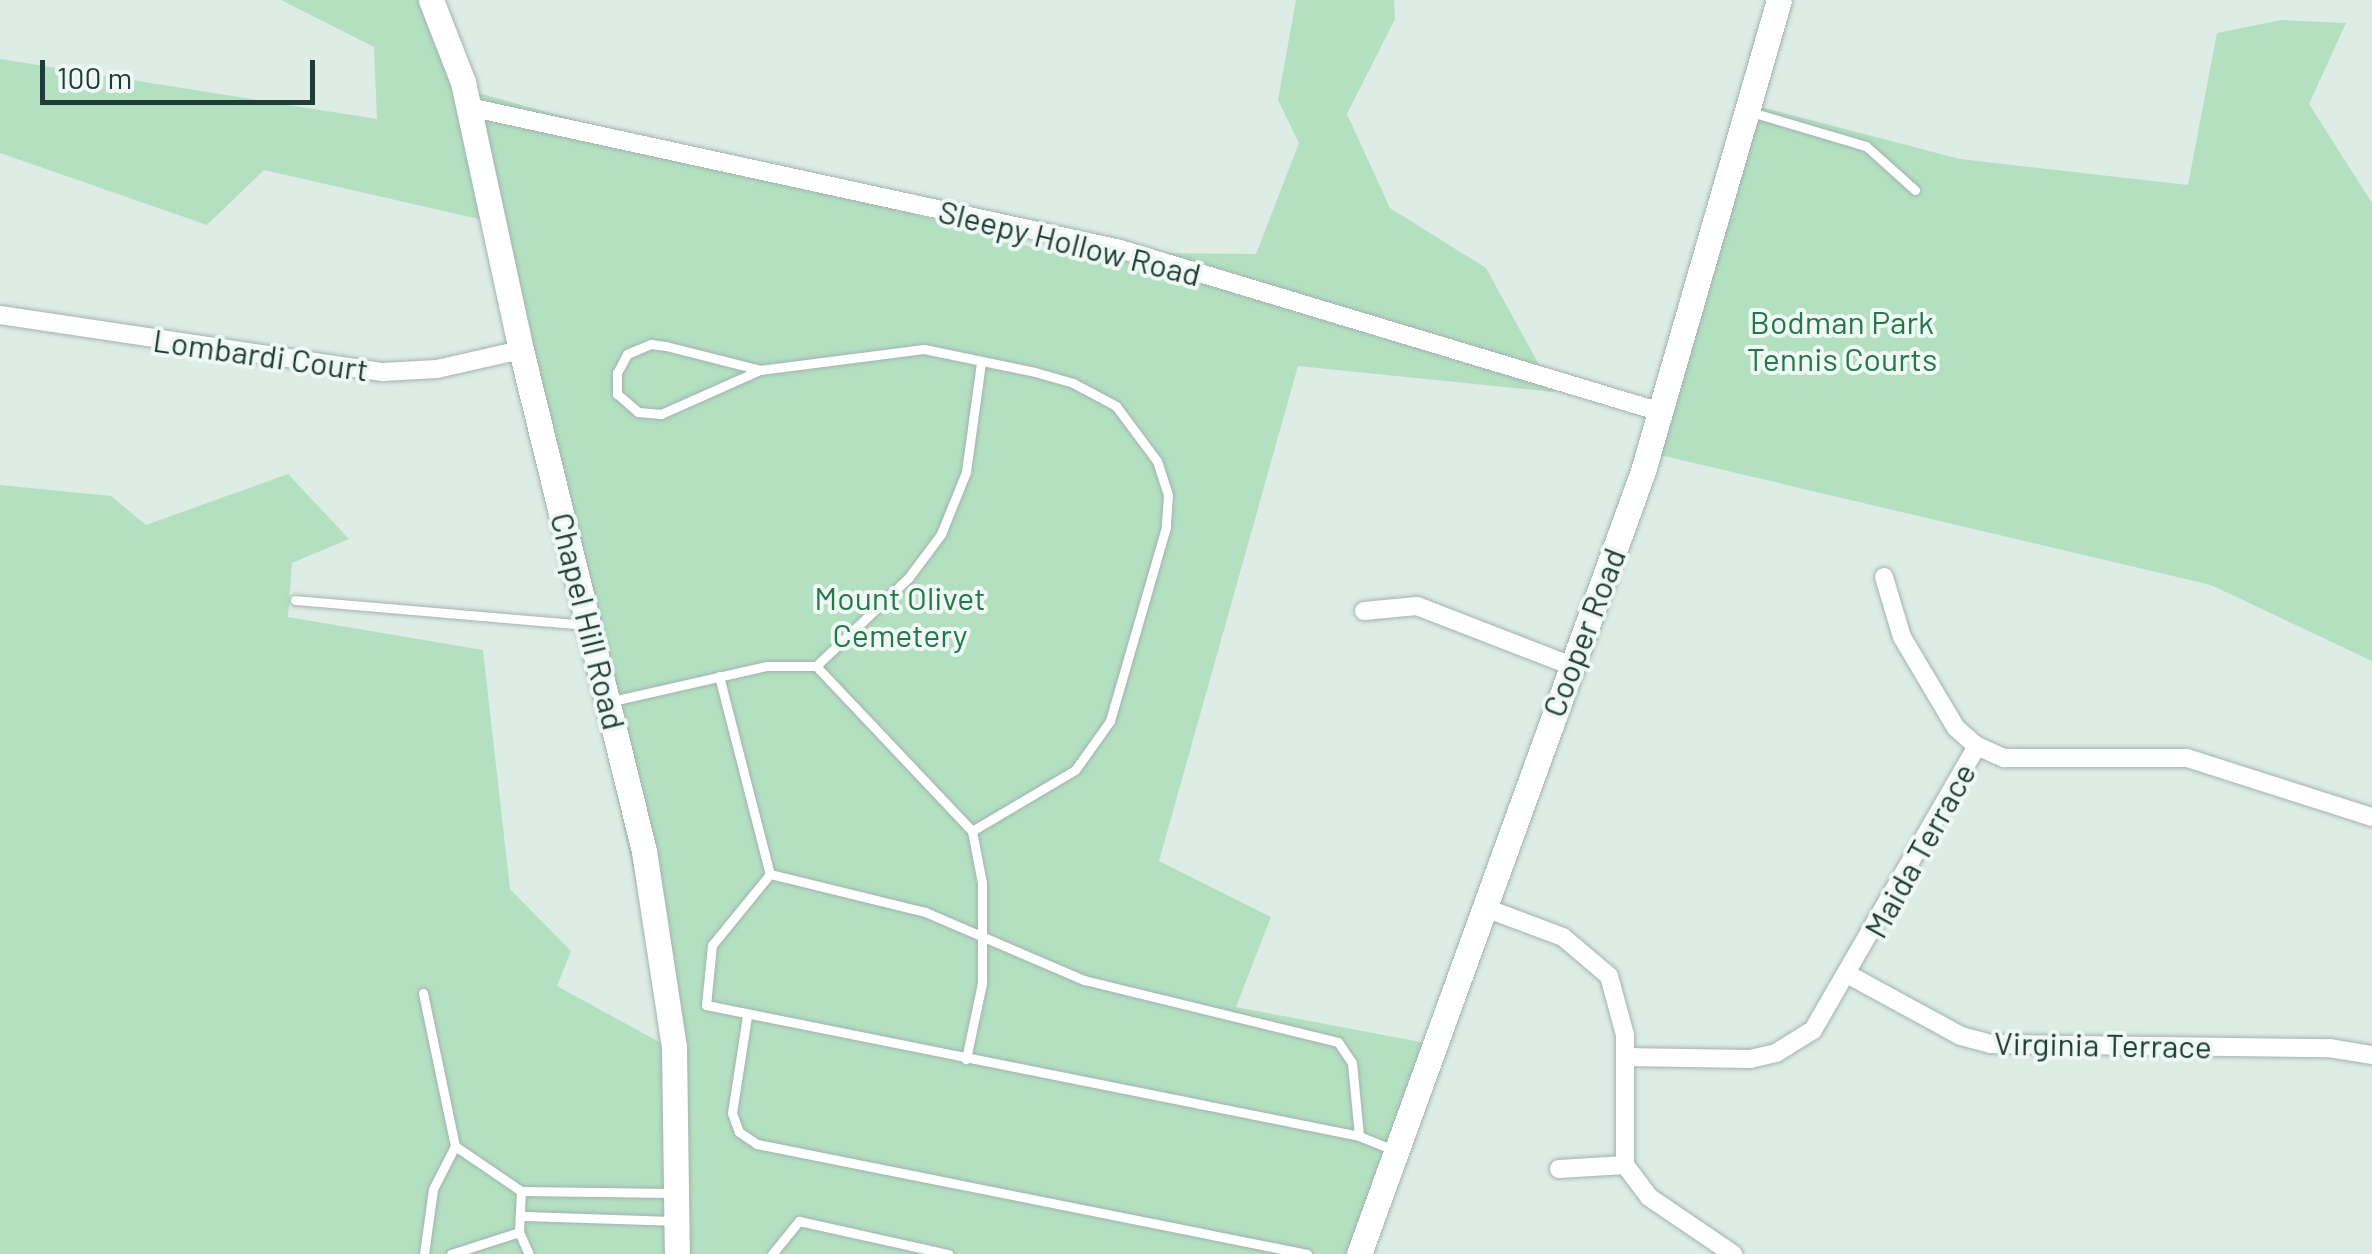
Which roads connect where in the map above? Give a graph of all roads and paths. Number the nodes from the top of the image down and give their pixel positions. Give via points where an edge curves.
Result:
1 (431, 0) edge
2 (1780, 0) edge
3 (469, 107) junction
4 (1749, 111) junction
5 (1915, 190) dead end
6 (0, 314) edge
7 (521, 350) junction
8 (982, 363) junction
9 (760, 370) junction
10 (1661, 412) junction
11 (1884, 577) dead end
12 (295, 600) dead end
13 (1364, 610) dead end
14 (590, 625) junction
15 (1570, 664) junction
16 (816, 666) junction
17 (719, 676) junction
18 (608, 702) junction
19 (1977, 746) junction
20 (2372, 817) edge
21 (972, 831) junction
22 (770, 874) junction
23 (1483, 907) junction
24 (982, 937) junction
25 (1849, 975) junction
26 (423, 992) dead end
27 (747, 1016) junction
28 (2372, 1056) edge
29 (1625, 1058) junction
30 (966, 1059) junction
31 (1359, 1136) junction
32 (455, 1146) junction
33 (1396, 1150) junction
34 (1625, 1165) junction
35 (1559, 1169) dead end
36 (521, 1191) junction
37 (675, 1193) junction
38 (525, 1216) junction
39 (675, 1221) junction
40 (519, 1232) junction
41 (424, 1254) edge
42 (451, 1254) edge
43 (529, 1254) edge
44 (677, 1254) edge
45 (772, 1254) edge
46 (948, 1254) edge
47 (1307, 1254) edge
48 (1359, 1254) edge
49 (1733, 1254) edge

1 - 3 street, Chapel Hill Road
2 - 4 street, Cooper Road
3 - 7 street, Chapel Hill Road
3 - 10 street, Sleepy Hollow Road via 1120,248
4 - 5 lane via 1866,146
4 - 10 street, Cooper Road
6 - 7 street, Lombardi Court via 383,372 437,370
7 - 14 street, Chapel Hill Road
8 - 9 lane via 924,349
8 - 16 lane via 966,472 941,534 910,577
8 - 21 lane via 1073,383 1116,406 1157,461 1168,508 1110,721 1075,770
9 - 9 lane via 651,344 628,354 617,373 617,394 638,412 661,414
10 - 15 street, Cooper Road
11 - 19 street via 1902,637 1956,728
12 - 14 lane
13 - 15 street via 1417,606
14 - 18 street, Chapel Hill Road
15 - 23 street, Cooper Road
16 - 17 lane via 767,666
16 - 21 lane
17 - 18 lane
17 - 22 lane
18 - 37 street, Chapel Hill Road via 668,994
19 - 20 street, Maida Terrace via 2004,758 2187,758
19 - 25 street, Maida Terrace
21 - 24 lane via 982,883
22 - 24 lane via 902,904
22 - 27 lane via 726,922 707,967 706,1005
23 - 29 street via 1563,937 1596,961 1622,1006
23 - 33 street, Cooper Road
24 - 30 lane via 982,983
24 - 31 lane via 1084,980 1338,1042 1352,1063
25 - 28 street, Virginia Terrace via 1962,1036 1991,1044 2328,1048
25 - 29 street, Maida Terrace via 1813,1030 1776,1053
26 - 32 lane
27 - 30 lane
27 - 47 lane via 732,1113 739,1132 757,1144
29 - 34 street
30 - 31 lane
31 - 33 lane
32 - 36 lane
32 - 41 lane via 433,1189
33 - 48 street, Cooper Road
34 - 35 street
34 - 49 street via 1649,1197
36 - 37 lane
36 - 38 lane
37 - 39 street, Chapel Hill Road
38 - 39 lane
38 - 40 lane
39 - 44 street, Chapel Hill Road
40 - 42 lane
40 - 43 lane
45 - 46 lane via 798,1222

